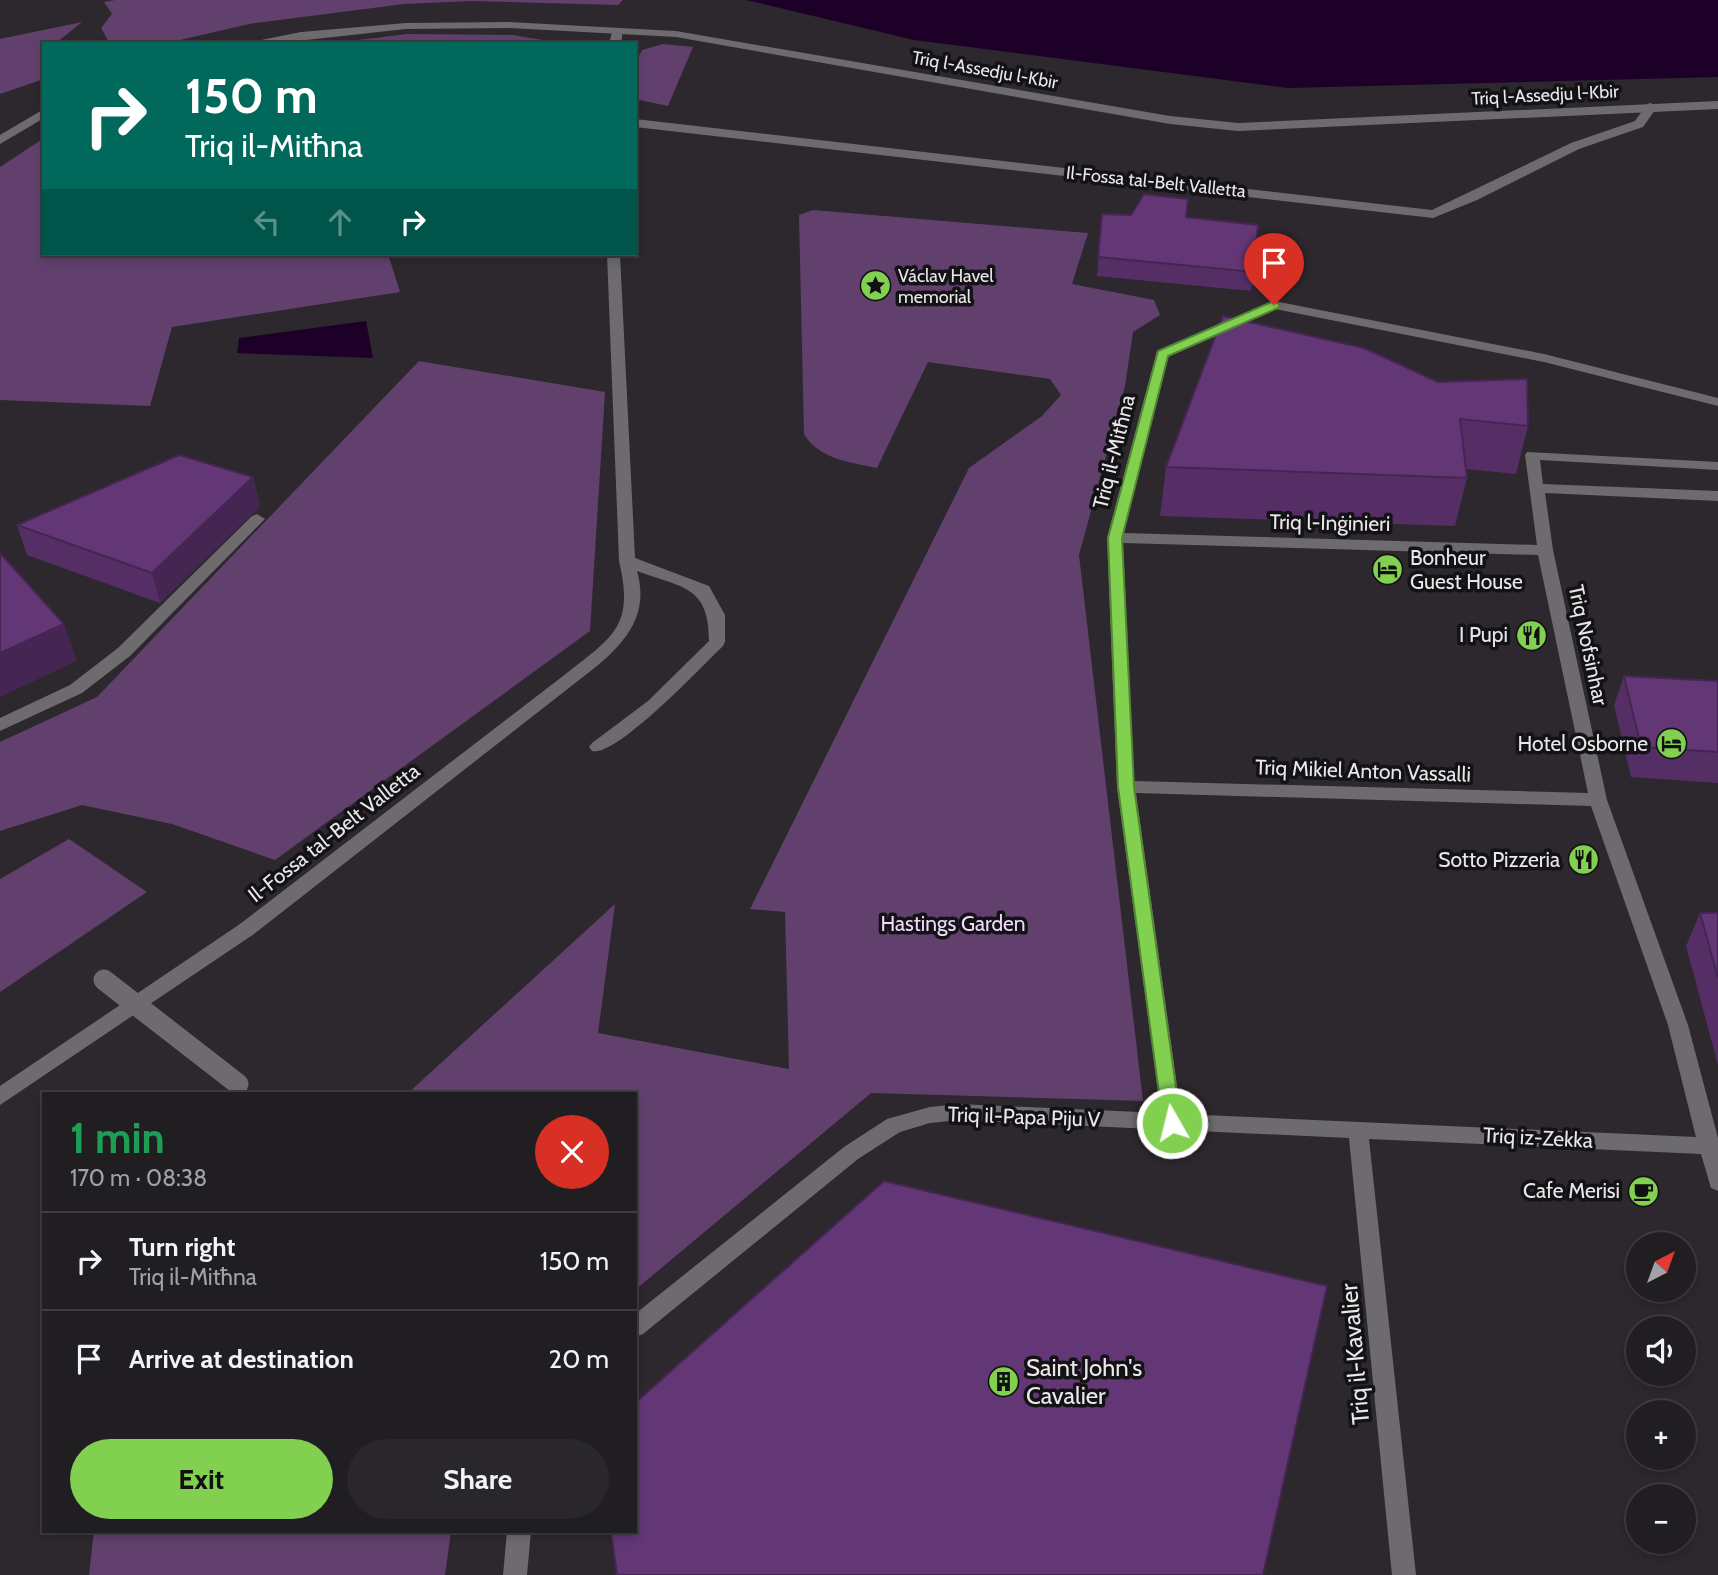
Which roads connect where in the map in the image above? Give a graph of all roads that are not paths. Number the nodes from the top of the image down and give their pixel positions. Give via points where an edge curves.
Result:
1 (617, 30) junction
2 (261, 42) edge
3 (615, 42) edge
4 (1718, 104) edge
5 (1651, 107) junction
6 (42, 114) edge
7 (637, 123) edge
8 (0, 140) edge
9 (613, 256) edge
10 (1718, 401) edge
11 (1718, 466) edge
12 (1536, 488) junction
13 (1718, 496) edge
14 (257, 519) dead end
15 (1115, 538) junction
16 (1545, 550) junction
17 (627, 561) junction
18 (0, 725) edge
19 (597, 747) dead end
20 (1126, 787) junction
21 (1598, 800) junction
22 (104, 980) dead end
23 (238, 1084) dead end
24 (0, 1097) edge
25 (1172, 1123) junction
26 (1359, 1129) junction
27 (1713, 1146) edge
28 (1718, 1182) edge
29 (637, 1325) edge
30 (519, 1533) edge
31 (515, 1575) edge
32 (1404, 1575) edge

1 - 2 street, Triq l-Assedju l-Kbir via 509,24 406,26
1 - 3 street
1 - 5 street, Triq l-Assedju l-Kbir via 676,34 1170,120 1238,127
4 - 5 street, Triq l-Assedju l-Kbir
5 - 7 street, Il-Fossa tal-Belt Valletta via 1639,124 1575,146 1433,214
6 - 8 street
9 - 17 street, Il-Fossa tal-Belt Valletta
10 - 15 street, Triq il-Mitħna via 1544,358 1274,305 1163,354
11 - 12 street, Triq Nofsinhar via 1532,454
12 - 13 street
12 - 16 street, Triq Nofsinhar
14 - 18 street via 124,652 76,689
15 - 16 street, Triq l-Inġinieri
15 - 20 street, Triq il-Mitħna
16 - 21 street, Triq Nofsinhar
17 - 19 street via 703,590 717,615 717,642 654,705
17 - 24 street, Il-Fossa tal-Belt Valletta via 634,594 630,622 569,680 247,929
20 - 21 street, Triq Mikiel Anton Vassalli
20 - 25 street, Triq il-Mitħna
21 - 27 street, Triq Nofsinhar via 1678,1025
22 - 23 street, bridge
25 - 26 street, Triq il-Papa Piju V
25 - 29 street, Triq il-Papa Piju V via 958,1112 894,1125 806,1186
26 - 27 street, Triq iz-Zekka
26 - 32 street, Triq il-Kavalier
27 - 28 street, Triq Nofsinhar
30 - 31 street

